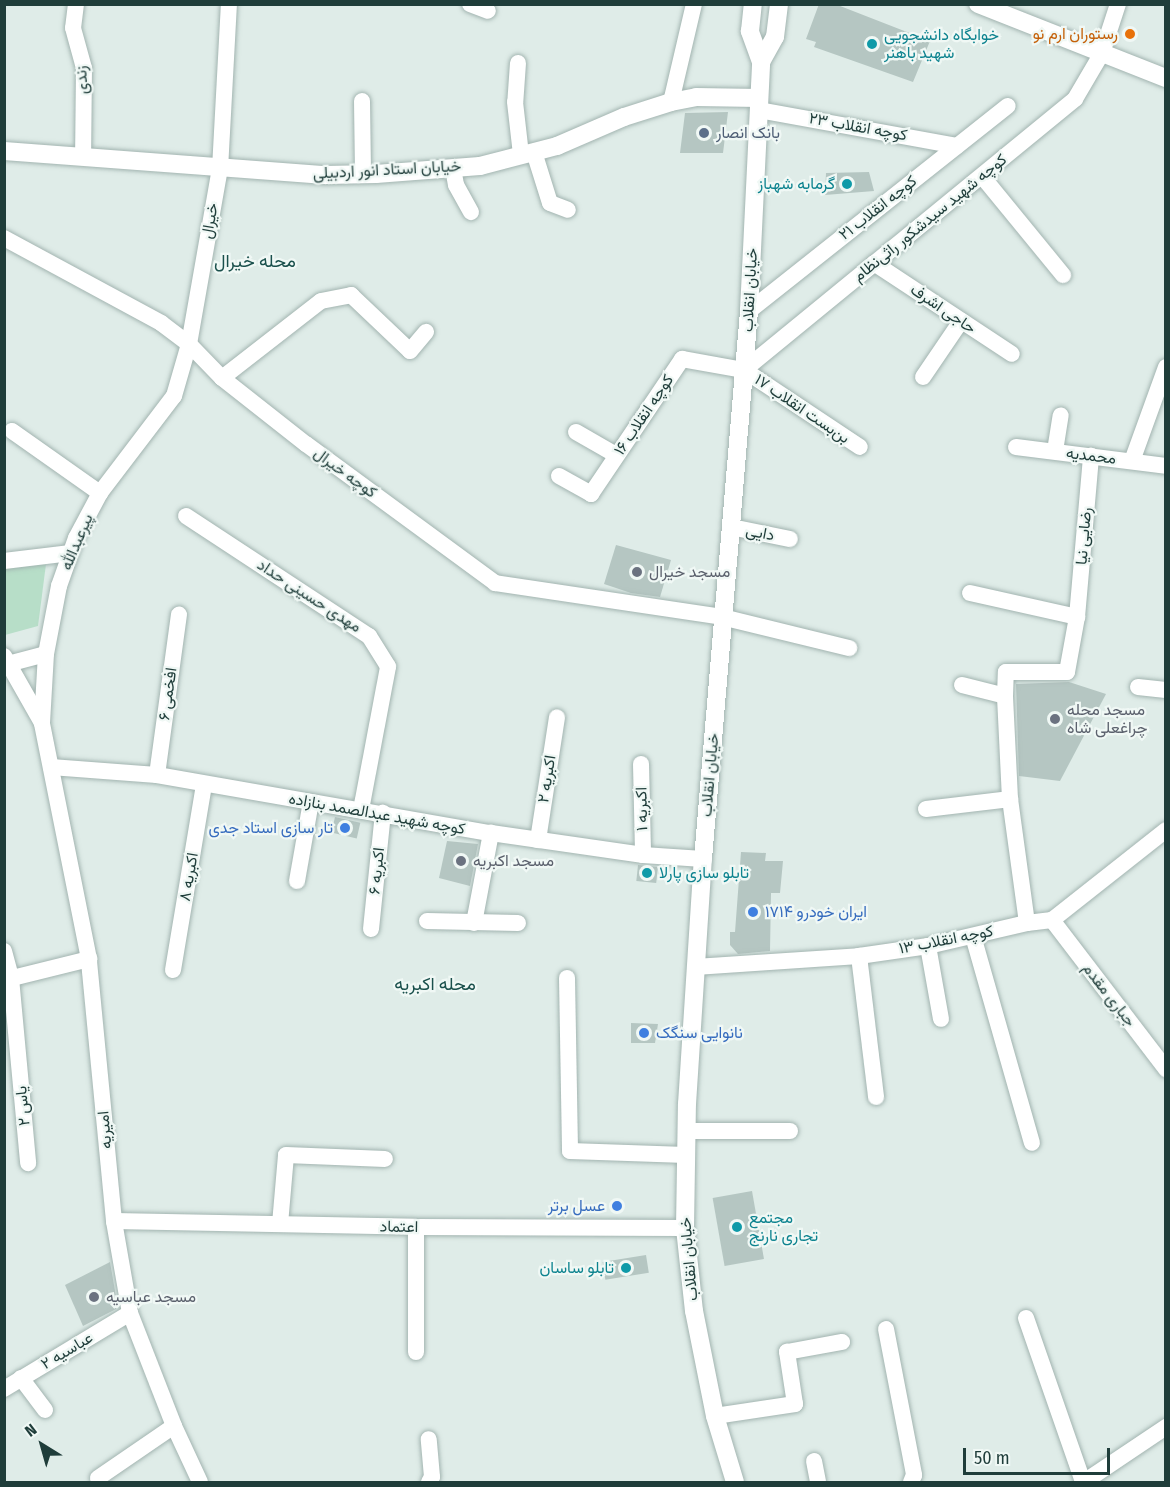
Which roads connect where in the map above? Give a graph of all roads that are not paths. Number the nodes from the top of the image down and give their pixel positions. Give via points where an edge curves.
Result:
1 (76, 4) edge
2 (230, 4) edge
3 (470, 4) edge
4 (694, 4) edge
5 (744, 4) edge
6 (753, 4) edge
7 (779, 4) edge
8 (793, 4) edge
9 (978, 4) edge
10 (1118, 4) edge
11 (488, 11) dead end
12 (750, 31) junction
13 (775, 37) junction
14 (1102, 53) junction
15 (761, 62) junction
16 (518, 63) dead end
17 (1166, 78) edge
18 (362, 101) dead end
19 (671, 102) junction
20 (759, 104) junction
21 (1008, 106) dead end
22 (957, 146) junction
23 (4, 151) edge
24 (528, 154) junction
25 (83, 157) junction
26 (453, 168) junction
27 (220, 169) junction
28 (363, 174) junction
29 (982, 176) junction
30 (568, 210) dead end
31 (471, 212) dead end
32 (4, 238) edge
33 (874, 263) junction
34 (1063, 275) dead end
35 (749, 311) junction
36 (961, 321) junction
37 (426, 332) dead end
38 (189, 344) junction
39 (1012, 354) dead end
40 (1166, 367) edge
41 (744, 370) junction
42 (923, 377) dead end
43 (222, 378) junction
44 (1061, 415) dead end
45 (12, 431) dead end
46 (576, 432) dead end
47 (860, 447) dead end
48 (1016, 447) dead end
49 (1055, 451) junction
50 (616, 455) junction
51 (1091, 456) junction
52 (1132, 461) junction
53 (1166, 465) edge
54 (559, 476) dead end
55 (100, 493) junction
56 (186, 516) dead end
57 (730, 527) junction
58 (790, 539) dead end
59 (71, 553) junction
60 (4, 561) edge
61 (970, 593) dead end
62 (179, 614) dead end
63 (723, 617) junction
64 (1077, 617) junction
65 (849, 648) dead end
66 (46, 654) junction
67 (6, 662) edge
68 (962, 685) dead end
69 (1138, 687) dead end
70 (1166, 690) edge
71 (1005, 696) junction
72 (557, 717) dead end
73 (42, 723) junction
74 (641, 764) dead end
75 (51, 767) junction
76 (157, 775) junction
77 (204, 785) junction
78 (1010, 799) junction
79 (311, 802) junction
80 (926, 808) dead end
81 (361, 810) junction
82 (383, 813) junction
83 (1166, 830) edge
84 (491, 833) junction
85 (538, 840) junction
86 (643, 855) junction
87 (703, 859) junction
88 (297, 881) dead end
89 (427, 921) dead end
90 (1052, 921) junction
91 (474, 922) junction
92 (518, 923) dead end
93 (1027, 923) junction
94 (371, 928) dead end
95 (973, 936) junction
96 (928, 946) junction
97 (4, 951) edge
98 (859, 956) junction
99 (89, 959) junction
100 (695, 967) junction
101 (173, 969) dead end
102 (567, 978) dead end
103 (8, 979) edge
104 (942, 1019) dead end
105 (1166, 1069) edge
106 (876, 1097) dead end
107 (687, 1131) junction
108 (790, 1131) dead end
109 (1032, 1143) dead end
110 (686, 1155) junction
111 (385, 1159) dead end
112 (28, 1162) dead end
113 (114, 1221) junction
114 (280, 1224) junction
115 (416, 1227) junction
116 (685, 1228) junction
117 (130, 1313) junction
118 (1026, 1318) dead end
119 (886, 1329) dead end
120 (842, 1342) dead end
121 (416, 1352) dead end
122 (21, 1378) junction
123 (4, 1389) edge
124 (45, 1410) dead end
125 (715, 1416) junction
126 (174, 1426) junction
127 (1166, 1426) edge
128 (429, 1439) dead end
129 (814, 1461) dead end
130 (98, 1478) dead end
131 (200, 1482) edge
132 (429, 1482) edge
133 (735, 1482) edge
134 (818, 1482) edge
135 (911, 1482) edge
136 (1084, 1482) edge

1 - 25 street, زندی via 73,28 84,68
2 - 27 street, خیرال
3 - 11 street
4 - 19 street
5 - 12 main road
6 - 12 main road
7 - 13 main road
8 - 13 main road
9 - 14 main road
10 - 14 street, کوچه شهید سیدشکور راثی‌نظام
12 - 15 main road
13 - 15 main road
14 - 17 main road
14 - 29 street, کوچه شهید سیدشکور راثی‌نظام via 1075,99
15 - 20 main road, خیابان انقلاب
16 - 24 street via 515,102
18 - 28 street
19 - 20 main road, خیابان استاد انور اردبیلی via 696,97
19 - 24 main road, خیابان استاد انور اردبیلی
20 - 22 street, کوچه انقلاب ۲۳
20 - 35 main road, خیابان انقلاب
21 - 22 street, کوچه انقلاب ۲۱
22 - 35 street, کوچه انقلاب ۲۱
23 - 25 main road, خیابان استاد انور اردبیلی
24 - 26 main road, خیابان استاد انور اردبیلی
24 - 30 street via 550,202
25 - 27 main road, خیابان استاد انور اردبیلی
26 - 28 main road, خیابان استاد انور اردبیلی
26 - 31 street via 456,185
27 - 28 main road, خیابان استاد انور اردبیلی
27 - 38 street, خیرال
29 - 33 street, کوچه شهید سیدشکور راثی‌نظام
29 - 34 street
32 - 38 street, کوچه خیرال via 161,323
33 - 36 street, حاجی اشرف
33 - 41 street, کوچه شهید سیدشکور راثی‌نظام
35 - 41 main road, خیابان انقلاب
36 - 39 street, حاجی اشرف
36 - 42 street
37 - 43 street via 410,351 351,295 321,301
38 - 43 street, کوچه خیرال
38 - 55 street, پیرعبدالله via 174,396
40 - 52 street
41 - 47 street, بن‌بست انقلاب ۱۷
41 - 50 street, کوچه انقلاب ۱۶ via 682,359
41 - 57 main road, خیابان انقلاب
43 - 63 street, کوچه خیرال via 495,583
44 - 49 street
45 - 55 street
46 - 50 street
48 - 49 street, محمدیه
49 - 51 street, محمدیه
50 - 54 street, کوچه انقلاب ۱۶ via 591,494
51 - 52 street, محمدیه
51 - 64 street, رضایی نیا
52 - 53 street, محمدیه
55 - 59 street, پیرعبدالله
56 - 81 street, مهدی حسینی حداد via 369,636 388,667
57 - 58 street, دایی
57 - 63 main road, خیابان انقلاب
59 - 60 street
59 - 66 street, پیرعبدالله via 59,586
61 - 64 street
62 - 76 street, افخمی ۶
63 - 65 street, کوچه خیرال
63 - 87 main road, خیابان انقلاب
64 - 71 street, رضایی نیا via 1067,672 1006,672
66 - 67 street
66 - 73 street, پیرعبدالله
67 - 73 street
68 - 71 street
69 - 70 street
71 - 78 street, رضایی نیا
72 - 85 street, اکبریه ۲
73 - 75 street, پیرعبدالله
74 - 86 street, اکبریه ۱
75 - 76 street, کوچه شهید عبدالصمد بنازاده
75 - 99 street, امیریه
76 - 77 street, کوچه شهید عبدالصمد بنازاده
77 - 79 street, کوچه شهید عبدالصمد بنازاده
77 - 101 street, اکبریه ۸
78 - 80 street
78 - 93 street, رضایی نیا
79 - 81 street, کوچه شهید عبدالصمد بنازاده
79 - 88 street
81 - 82 street, کوچه شهید عبدالصمد بنازاده
82 - 84 street, کوچه شهید عبدالصمد بنازاده
82 - 94 street, اکبریه ۶
83 - 90 street
84 - 85 street, کوچه شهید عبدالصمد بنازاده
84 - 91 street
85 - 86 street, کوچه شهید عبدالصمد بنازاده
86 - 87 street, کوچه شهید عبدالصمد بنازاده
87 - 100 main road, خیابان انقلاب
89 - 91 street
90 - 93 street, کوچه انقلاب ۱۳
90 - 105 street, جباری مقدم
91 - 92 street
93 - 95 street, کوچه انقلاب ۱۳
95 - 96 street, کوچه انقلاب ۱۳
95 - 109 street
96 - 98 street, کوچه انقلاب ۱۳
96 - 104 street
97 - 103 street, یاس ۲
98 - 100 street, کوچه انقلاب ۱۳
98 - 106 street
99 - 103 street
99 - 113 street, امیریه
100 - 107 main road, خیابان انقلاب
102 - 110 street via 570,1151
103 - 112 street, یاس ۲
107 - 108 street
107 - 110 main road, خیابان انقلاب
110 - 116 main road, خیابان انقلاب
111 - 114 street via 286,1155
113 - 114 street, اعتماد
113 - 117 street, امیریه
114 - 115 street, اعتماد
115 - 116 street, اعتماد
115 - 121 street
116 - 125 main road, خیابان انقلاب via 694,1311
117 - 122 street, عباسیه ۲
117 - 126 street, امیریه
118 - 136 street
119 - 135 street via 914,1475
120 - 125 street via 787,1352 795,1404
122 - 123 street, عباسیه ۲
122 - 124 street
125 - 133 main road, خیابان انقلاب
126 - 130 street
126 - 131 street, امیریه
127 - 136 street
128 - 132 street
129 - 134 street

